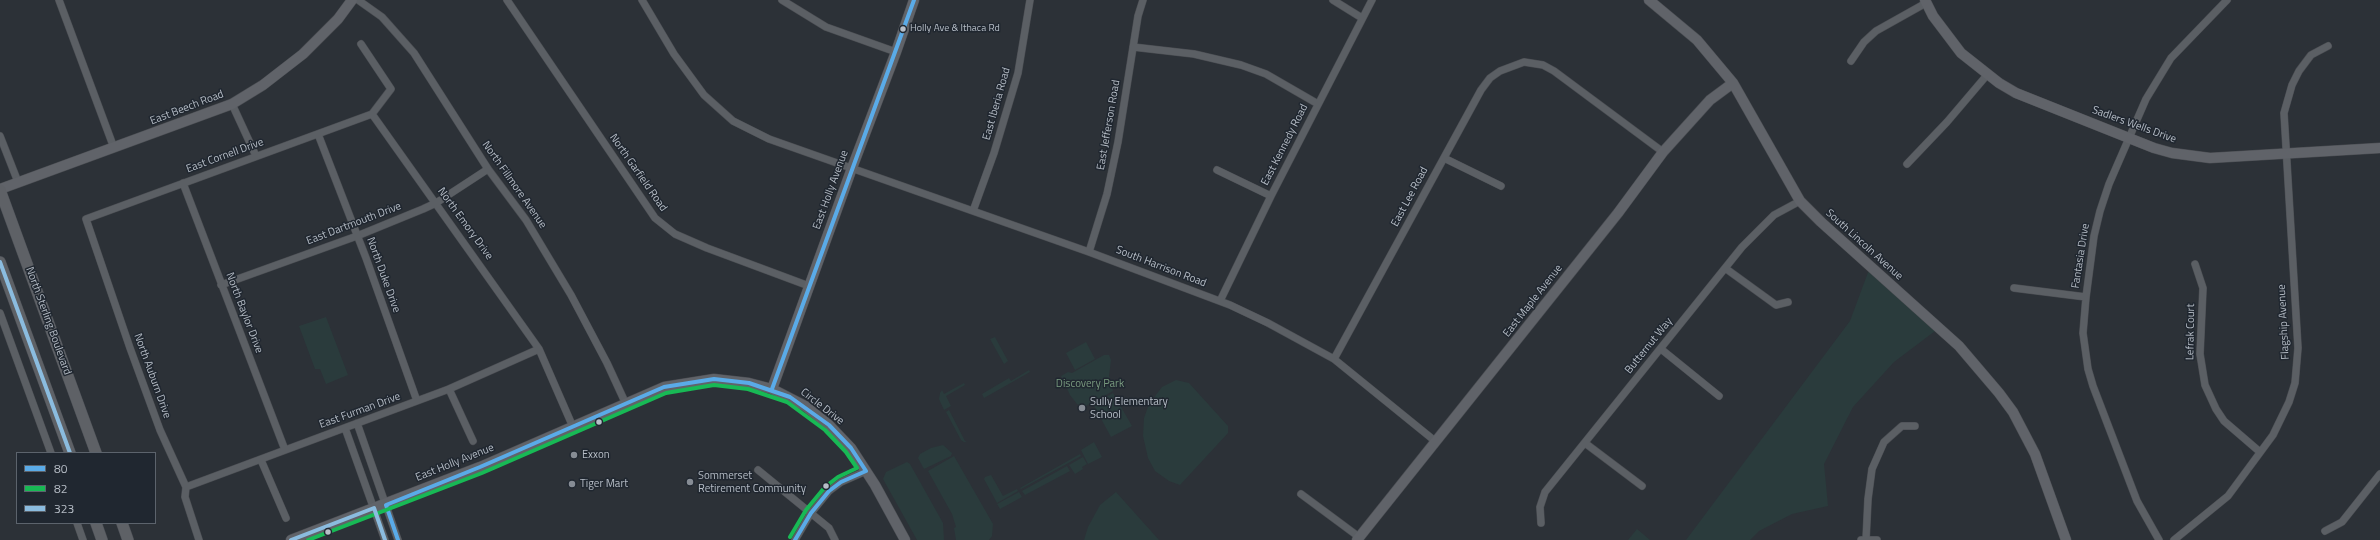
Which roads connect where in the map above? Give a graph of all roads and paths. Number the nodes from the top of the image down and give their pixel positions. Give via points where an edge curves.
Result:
1 (59, 0) edge
2 (352, 0) edge
3 (358, 0) edge
4 (507, 0) edge
5 (642, 0) edge
6 (782, 0) edge
7 (914, 0) edge
8 (1030, 0) edge
9 (1143, 0) edge
10 (1333, 0) edge
11 (1372, 0) edge
12 (1649, 0) edge
13 (2227, 0) edge
14 (1925, 1) edge
15 (1362, 18) junction
16 (361, 44) dead end
17 (2328, 46) dead end
18 (1133, 47) junction
19 (896, 52) junction
20 (1851, 61) dead end
21 (1987, 75) junction
22 (1733, 82) junction
23 (232, 104) junction
24 (1318, 104) junction
25 (372, 114) junction
26 (318, 134) junction
27 (0, 136) edge
28 (2129, 138) junction
29 (114, 148) junction
30 (2380, 148) edge
31 (1663, 152) junction
32 (2285, 153) junction
33 (256, 156) junction
34 (1444, 158) junction
35 (1907, 164) dead end
36 (852, 168) junction
37 (488, 169) junction
38 (1217, 170) dead end
39 (18, 182) junction
40 (183, 183) junction
41 (1501, 186) dead end
42 (0, 190) edge
43 (1271, 196) junction
44 (1800, 201) junction
45 (436, 203) junction
46 (973, 211) junction
47 (86, 219) joint
48 (357, 236) junction
49 (1089, 252) junction
50 (0, 262) edge
51 (2195, 264) dead end
52 (1725, 268) junction
53 (220, 285) junction
54 (809, 286) junction
55 (2014, 288) dead end
56 (2086, 297) junction
57 (1220, 301) junction
58 (1788, 302) dead end
59 (0, 313) edge
60 (539, 349) junction
61 (1661, 349) junction
62 (1334, 359) junction
63 (450, 389) junction
64 (772, 389) junction
65 (1719, 396) dead end
66 (417, 401) junction
67 (625, 402) junction
68 (357, 423) junction
69 (1915, 426) dead end
70 (573, 427) junction
71 (344, 428) junction
72 (473, 441) dead end
73 (1435, 441) junction
74 (1585, 443) junction
75 (285, 450) junction
76 (51, 452) edge
77 (70, 452) edge
78 (96, 452) edge
79 (2260, 452) junction
80 (261, 460) junction
81 (758, 470) dead end
82 (866, 471) junction
83 (2380, 474) edge
84 (1642, 486) dead end
85 (186, 487) junction
86 (1301, 494) dead end
87 (386, 504) junction
88 (374, 508) junction
89 (811, 513) junction
90 (286, 518) dead end
91 (1541, 523) dead end
92 (77, 524) edge
93 (96, 524) edge
94 (122, 524) edge
95 (2325, 531) dead end
96 (1358, 539) edge
97 (83, 540) edge
98 (102, 540) edge
99 (128, 540) edge
100 (199, 540) edge
101 (291, 540) edge
102 (385, 540) edge
103 (398, 540) edge
104 (795, 540) edge
105 (835, 540) edge
106 (905, 540) edge
107 (1861, 540) edge
108 (1866, 540) edge
109 (1877, 540) edge
110 (2066, 540) edge
111 (2159, 540) edge
112 (2174, 540) edge

1 - 29 street
2 - 23 street, East Beech Road via 338,19 303,54 263,85
3 - 37 street, North Fillmore Avenue via 382,17 414,53
4 - 54 street, North Garfield Road via 655,218 675,234
5 - 36 street, South Harrison Road via 674,54 704,95 733,120 769,139
6 - 19 street via 826,27
7 - 19 street, East Holly Avenue
8 - 46 street, East Iberia Road via 1014,87
9 - 18 street, East Jefferson Road
10 - 15 street
11 - 15 street, East Kennedy Road
12 - 22 street, South Lincoln Avenue via 1697,40
13 - 28 street, Fantasia Drive via 2166,64 2146,99
14 - 20 street via 1876,31 1864,42
14 - 21 street, Sadlers Wells Drive via 1961,53
15 - 24 street, East Kennedy Road
16 - 25 street via 391,89
17 - 32 street, Flagship Avenue via 2320,49 2305,62 2292,84 2284,113
18 - 24 street via 1194,54 1241,65 1266,74
18 - 49 street, East Jefferson Road via 1107,194
19 - 36 street, East Holly Avenue
21 - 28 street, Sadlers Wells Drive via 2016,93
21 - 35 street
22 - 31 street, East Maple Avenue via 1710,100
22 - 44 street, South Lincoln Avenue
23 - 29 street, East Beech Road
23 - 33 street
24 - 43 street, East Kennedy Road
25 - 26 street, East Cornell Drive
25 - 45 street, North Emory Drive
26 - 33 street, East Cornell Drive
26 - 48 street, North Duke Drive
27 - 39 street
28 - 32 street, Sadlers Wells Drive via 2172,153 2210,158
28 - 56 street, Fantasia Drive via 2100,211
29 - 39 street, East Beech Road
30 - 32 street, Sadlers Wells Drive
31 - 34 street, East Lee Road via 1554,71 1543,65 1522,63 1500,71 1485,84
31 - 73 street, East Maple Avenue via 1618,213
32 - 79 street, Flagship Avenue via 2297,367 2289,402 2273,435
33 - 40 street, East Cornell Drive
34 - 41 street
34 - 62 street, East Lee Road
36 - 46 street, South Harrison Road
36 - 54 street, East Holly Avenue
37 - 45 street, East Dartmouth Drive
37 - 67 street, North Fillmore Avenue via 526,220 571,295
38 - 43 street
39 - 42 street, East Beech Road
40 - 47 street, East Cornell Drive
40 - 53 street, North Baylor Drive
42 - 78 main road, North Sterling Boulevard
43 - 57 street, East Kennedy Road
44 - 52 street, Butternut Way via 1774,215
44 - 110 street, South Lincoln Avenue via 1959,346 1981,370 2013,412 2036,454
45 - 48 street, East Dartmouth Drive
45 - 60 street, North Emory Drive
46 - 49 street, South Harrison Road
47 - 85 street, North Auburn Drive via 160,430
48 - 53 street, East Dartmouth Drive
48 - 66 street, North Duke Drive
49 - 57 street, South Harrison Road
50 - 77 main road
51 - 79 street, Lefrak Court via 2203,288 2200,354 2205,385 2224,421
52 - 58 street via 1776,305
52 - 61 street, Butternut Way
53 - 75 street, North Baylor Drive
54 - 64 street, East Holly Avenue
55 - 56 street
56 - 111 street, Fantasia Drive via 2083,333 2093,386 2137,501
57 - 62 street, South Harrison Road via 1268,323
59 - 76 street
60 - 63 street, East Furman Drive
60 - 70 street, North Emory Drive
61 - 65 street
61 - 74 street, Butternut Way
62 - 73 street, South Harrison Road
63 - 66 street, East Furman Drive
63 - 72 street
64 - 67 street, Circle Drive via 749,383 714,379 664,387
64 - 82 street, Circle Drive via 805,406 829,425 851,448
66 - 68 street, East Furman Drive
67 - 70 street, East Holly Avenue
68 - 71 street, East Furman Drive
68 - 87 street
69 - 108 street via 1902,426 1884,442 1872,469
70 - 87 street, East Holly Avenue
71 - 75 street, East Furman Drive
71 - 88 street
73 - 96 street, East Maple Avenue
74 - 84 street
74 - 91 street, Butternut Way via 1545,492 1540,507
75 - 80 street, East Furman Drive
79 - 112 street, Flagship Avenue via 2228,496
80 - 85 street, East Furman Drive
80 - 90 street
81 - 89 street
82 - 89 street via 837,485
82 - 106 street, Circle Drive
83 - 95 street via 2349,515
85 - 100 street, North Auburn Drive via 185,497
86 - 96 street
87 - 88 street, East Holly Avenue
87 - 103 street
88 - 101 street, East Holly Avenue
88 - 102 street
89 - 104 street
89 - 105 street via 829,528
92 - 97 street
93 - 98 main road
94 - 99 main road
107 - 108 street
108 - 109 street

